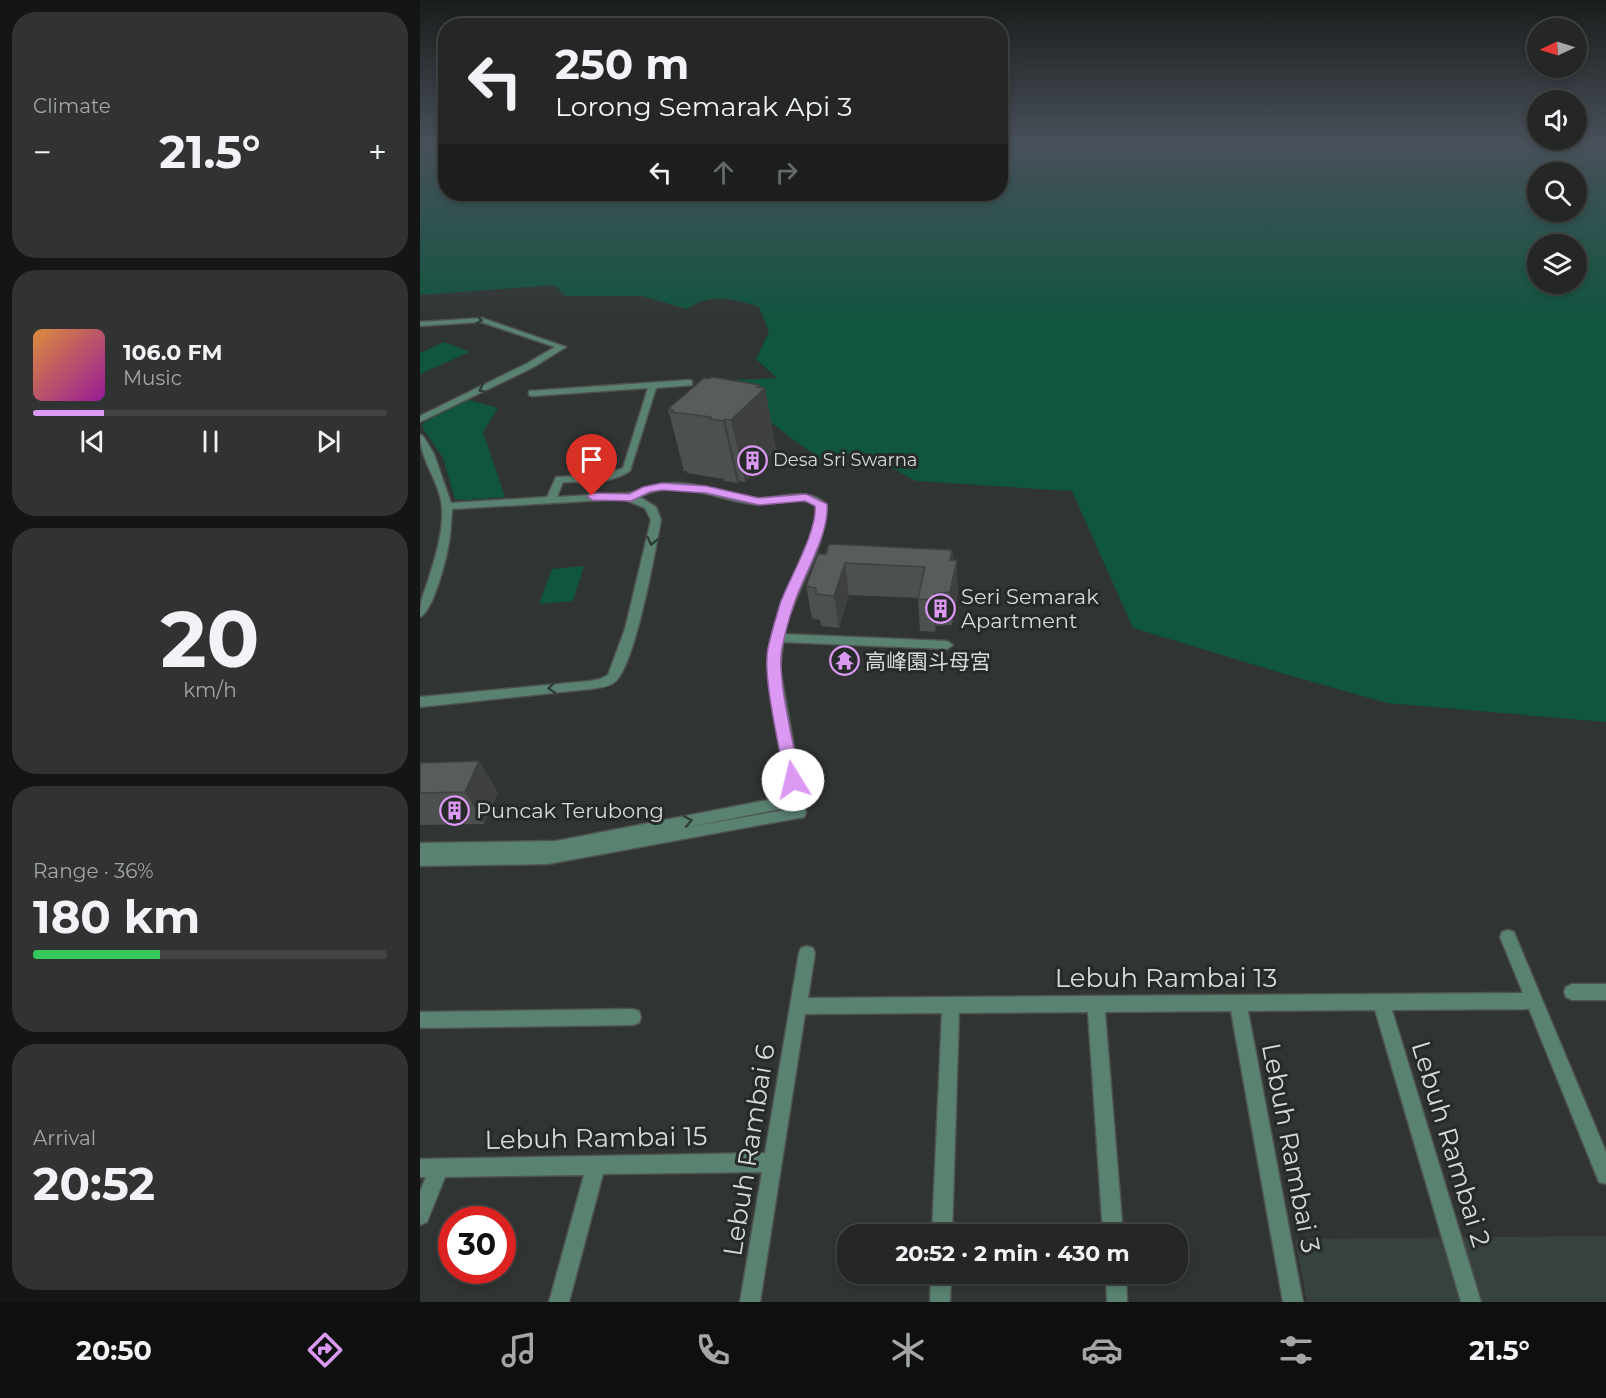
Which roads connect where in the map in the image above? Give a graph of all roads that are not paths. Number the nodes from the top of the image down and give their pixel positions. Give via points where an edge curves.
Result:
1 (420, 324) edge
2 (689, 383) dead end
3 (653, 385) junction
4 (532, 393) dead end
5 (420, 419) edge
6 (420, 438) edge
7 (631, 498) junction
8 (551, 499) junction
9 (447, 506) junction
10 (420, 613) edge
11 (777, 638) junction
12 (947, 645) dead end
13 (420, 702) edge
14 (420, 849) edge
15 (505, 853) junction
16 (420, 860) edge
17 (1508, 937) dead end
18 (807, 953) dead end
19 (1572, 992) dead end
20 (1606, 992) edge
21 (1534, 1000) junction
22 (1381, 1002) junction
23 (1238, 1003) junction
24 (1096, 1004) junction
25 (951, 1005) junction
26 (799, 1006) junction
27 (633, 1017) dead end
28 (420, 1020) edge
29 (1600, 1144) edge
30 (773, 1162) junction
31 (596, 1165) junction
32 (429, 1168) edge
33 (1606, 1175) edge
34 (420, 1215) edge
35 (942, 1224) edge
36 (1112, 1224) edge
37 (940, 1284) edge
38 (1116, 1284) edge
39 (559, 1302) edge
40 (750, 1302) edge
41 (940, 1302) edge
42 (1117, 1302) edge
43 (1293, 1302) edge
44 (1471, 1302) edge

1 -> 5 street via 482,320 562,347
2 - 3 street
3 - 4 street
3 - 8 street via 627,469 611,477 559,480
6 - 9 street
7 - 8 street
7 - 11 street via 647,489 662,487 706,489 759,501 806,497 821,504 815,535
7 -> 13 street via 653,509 656,520 639,595 614,676 590,685
8 - 9 street
9 - 10 street via 444,542
11 - 12 street
11 - 15 street via 774,669 797,807 548,858
14 - 15 street
15 - 16 street
17 - 21 street
18 - 26 street, Lebuh Rambai 6
19 - 20 street
21 - 22 street, Lebuh Rambai 13
21 - 29 street
22 - 23 street, Lebuh Rambai 13
22 - 44 street, Lebuh Rambai 2
23 - 24 street, Lebuh Rambai 13
23 - 43 street, Lebuh Rambai 3
24 - 25 street, Lebuh Rambai 13
24 - 36 street
25 - 26 street, Lebuh Rambai 13
25 - 35 street
26 - 30 street, Lebuh Rambai 6
27 - 28 street
29 - 33 street
30 - 31 street, Lebuh Rambai 15
30 - 40 street, Lebuh Rambai 6
31 - 32 street, Lebuh Rambai 15
31 - 39 street
32 - 34 street
37 - 41 street
38 - 42 street

